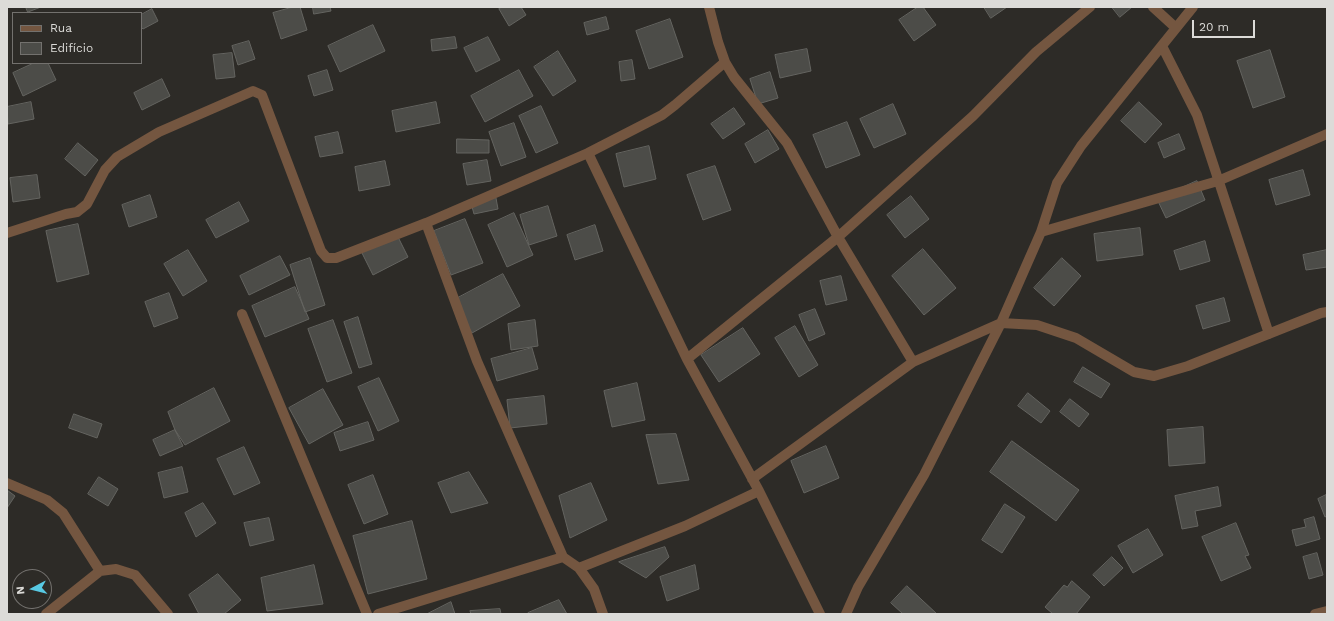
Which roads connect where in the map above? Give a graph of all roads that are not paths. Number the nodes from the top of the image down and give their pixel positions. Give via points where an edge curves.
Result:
1 (709, 7) edge
2 (1090, 7) edge
3 (1153, 7) edge
4 (1193, 7) edge
5 (1176, 28) junction
6 (1162, 46) junction
7 (725, 62) junction
8 (1327, 134) edge
9 (588, 153) junction
10 (1218, 181) junction
11 (426, 223) junction
12 (1041, 232) junction
13 (7, 233) edge
14 (838, 237) junction
15 (1327, 312) edge
16 (242, 314) dead end
17 (1001, 323) junction
18 (1269, 334) junction
19 (688, 359) junction
20 (913, 362) junction
21 (752, 479) junction
22 (7, 483) edge
23 (758, 491) junction
24 (563, 557) junction
25 (580, 568) junction
26 (100, 571) junction
27 (1327, 611) edge
28 (46, 614) edge
29 (168, 614) edge
30 (367, 614) edge
31 (378, 614) edge
32 (603, 614) edge
33 (820, 614) edge
34 (846, 614) edge
35 (1315, 614) edge

1 - 7 street
2 - 14 street via 1036,52 973,116
3 - 5 street
4 - 5 street
5 - 6 street
6 - 10 street via 1197,115
6 - 12 street via 1081,146 1057,183
7 - 9 street via 662,115
7 - 14 street via 787,143
8 - 10 street
9 - 11 street
9 - 19 street
10 - 12 street
10 - 18 street
11 - 13 street via 336,258 327,258 321,250 262,95 253,91 159,132 117,157 105,170 87,204 78,212
11 - 24 street via 478,361
12 - 17 street
14 - 19 street
14 - 20 street
15 - 18 street
16 - 30 street
17 - 18 street via 1037,325 1076,338 1134,372 1154,376 1188,366
17 - 20 street
17 - 34 street via 924,475 858,587
19 - 21 street
20 - 21 street
21 - 23 street
22 - 26 street via 47,500 63,513
23 - 25 street via 685,526
23 - 33 street
24 - 25 street
24 - 31 street
25 - 32 street via 594,589
26 - 28 street
26 - 29 street via 116,569 135,575
27 - 35 street

